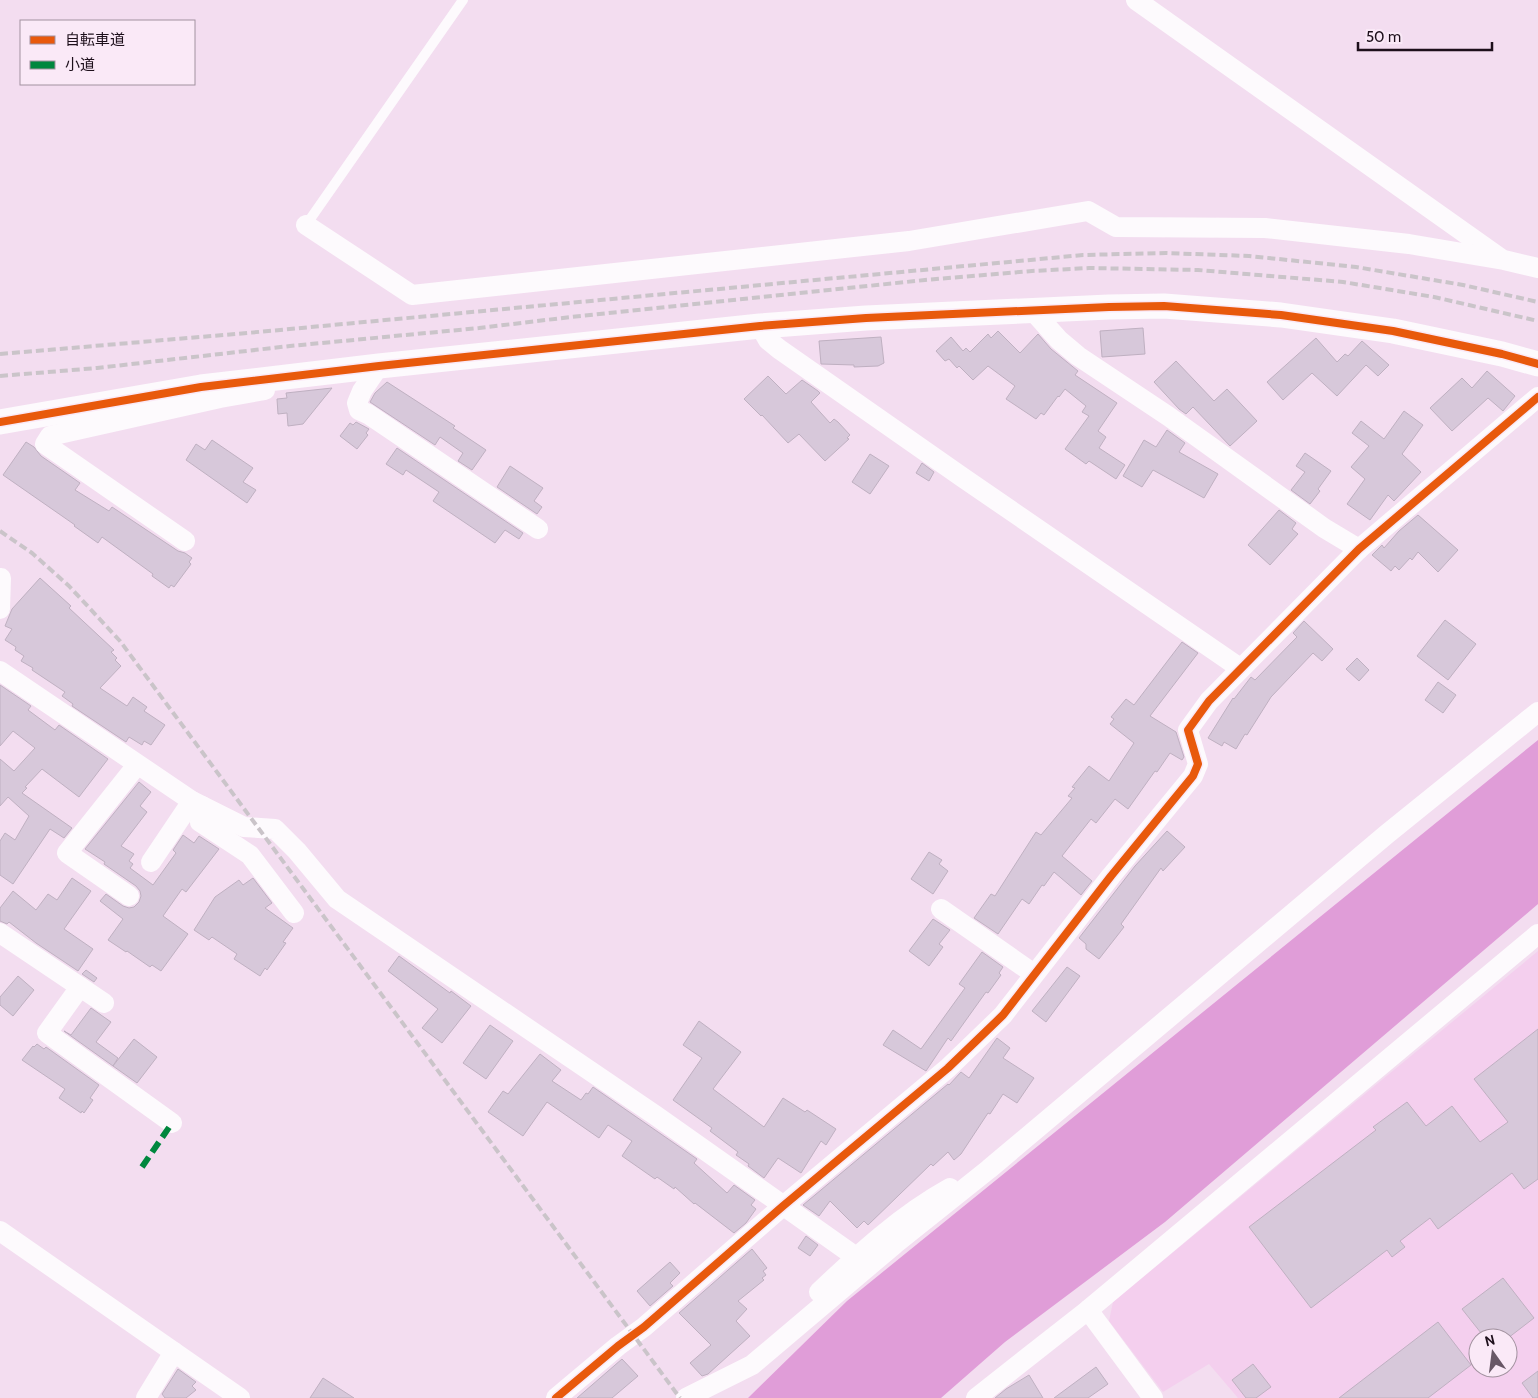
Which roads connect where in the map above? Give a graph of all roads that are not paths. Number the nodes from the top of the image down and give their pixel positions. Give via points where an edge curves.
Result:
1 (462, 0) edge
2 (1136, 0) edge
3 (306, 225) joint
4 (1504, 260) junction
5 (1538, 268) edge
6 (1034, 312) junction
7 (760, 326) junction
8 (1538, 364) edge
9 (379, 366) junction
10 (268, 379) junction
11 (1538, 397) edge
12 (0, 422) edge
13 (538, 529) dead end
14 (185, 541) dead end
15 (1359, 550) junction
16 (1, 578) edge
17 (0, 609) edge
18 (1240, 668) junction
19 (0, 671) edge
20 (1538, 712) edge
21 (137, 765) junction
22 (197, 804) junction
23 (151, 862) dead end
24 (129, 896) dead end
25 (941, 909) dead end
26 (294, 913) dead end
27 (0, 933) edge
28 (1538, 934) edge
29 (1034, 974) junction
30 (80, 987) junction
31 (104, 1003) dead end
32 (172, 1123) dead end
33 (989, 1169) junction
34 (783, 1206) junction
35 (0, 1231) edge
36 (856, 1257) junction
37 (1088, 1310) junction
38 (798, 1327) junction
39 (174, 1352) junction
40 (146, 1398) edge
41 (240, 1398) edge
42 (556, 1398) edge
43 (686, 1398) edge
44 (976, 1398) edge
45 (1153, 1398) edge

1 - 3 lane
2 - 4 street
3 - 4 street via 412,295 909,241 1088,211 1116,227 1265,228 1409,244
4 - 5 street
6 - 7 street via 866,318
6 - 8 street via 1164,306 1281,315 1393,332
6 - 15 street via 1078,356
7 - 9 street
7 - 18 street via 768,340 779,349
9 - 10 street
9 - 13 street via 362,391 357,402 359,410
10 - 12 street via 201,387
10 - 14 street via 264,391 50,436 45,444
11 - 15 street
15 - 18 street
16 - 17 street
18 - 29 street via 1209,701 1188,730 1198,764 1193,776
19 - 21 street
20 - 33 street via 1380,840
21 - 22 street
21 - 24 street via 67,853
22 - 23 street
22 - 26 street via 200,822 250,855
22 - 34 street via 244,827 275,830 337,899
25 - 29 street
27 - 30 street
28 - 37 street
29 - 34 street via 1003,1015 948,1068
30 - 31 street
30 - 32 street via 47,1033
33 - 36 street via 924,1202
33 - 38 street
34 - 36 street
34 - 42 street via 644,1327
35 - 39 street
36 - 38 street via 809,1302 798,1317
37 - 44 street
37 - 45 street
38 - 43 street via 752,1365
39 - 40 street
39 - 41 street

